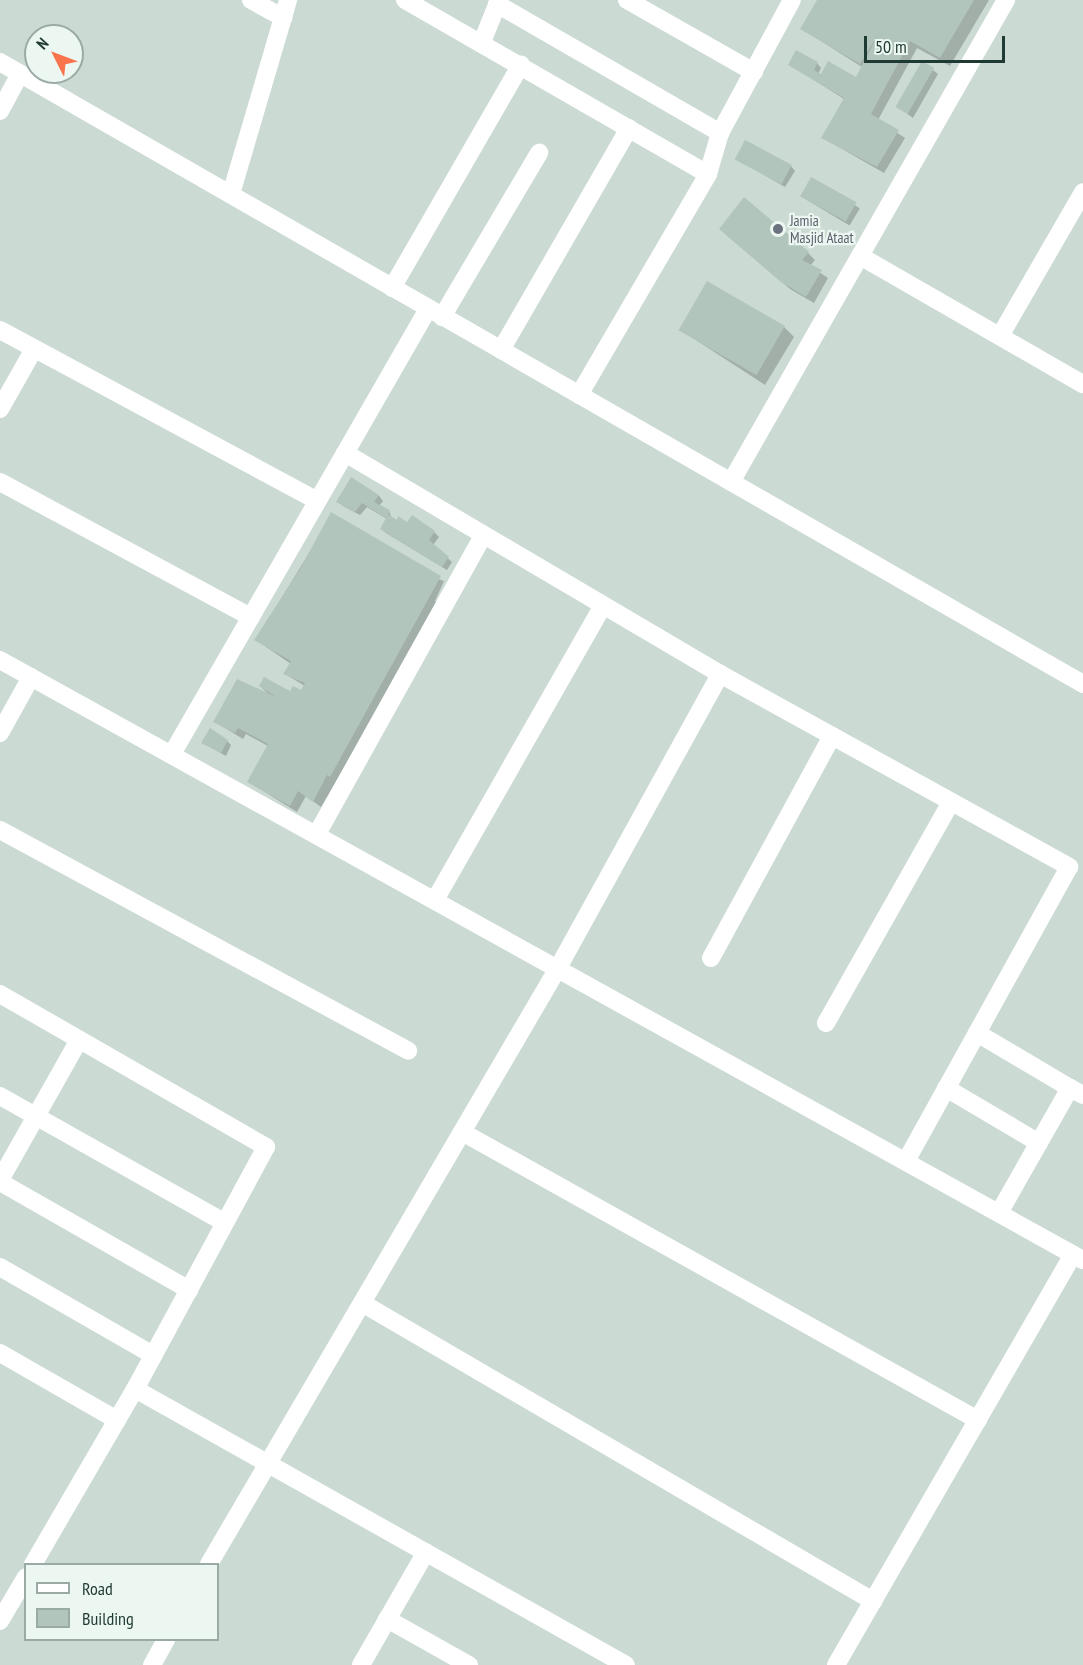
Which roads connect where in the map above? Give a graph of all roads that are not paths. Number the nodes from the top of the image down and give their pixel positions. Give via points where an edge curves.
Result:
1 (251, 0) edge
2 (405, 0) edge
3 (627, 0) edge
4 (792, 0) edge
5 (1006, 0) edge
6 (498, 2) edge
7 (286, 9) edge
8 (482, 42) junction
9 (0, 62) edge
10 (522, 65) junction
11 (754, 72) junction
12 (20, 74) junction
13 (0, 111) edge
14 (629, 128) junction
15 (720, 133) junction
16 (539, 153) dead end
17 (708, 174) junction
18 (231, 194) junction
19 (1082, 196) edge
20 (860, 256) junction
21 (392, 288) junction
22 (435, 313) junction
23 (0, 330) edge
24 (1000, 336) junction
25 (34, 349) junction
26 (501, 350) junction
27 (1083, 384) edge
28 (579, 395) junction
29 (0, 410) edge
30 (345, 453) junction
31 (0, 482) edge
32 (731, 482) junction
33 (317, 501) junction
34 (483, 536) junction
35 (603, 606) junction
36 (251, 617) junction
37 (0, 660) edge
38 (720, 674) junction
39 (31, 677) junction
40 (1083, 684) edge
41 (0, 733) edge
42 (832, 736) junction
43 (172, 754) junction
44 (951, 802) junction
45 (0, 830) edge
46 (317, 834) junction
47 (1076, 871) edge
48 (435, 900) junction
49 (711, 958) dead end
50 (558, 968) junction
51 (0, 994) edge
52 (826, 1023) dead end
53 (977, 1033) junction
54 (79, 1040) junction
55 (408, 1051) dead end
56 (946, 1088) junction
57 (1077, 1092) edge
58 (0, 1096) edge
59 (36, 1116) junction
60 (462, 1132) junction
61 (1040, 1143) junction
62 (906, 1161) junction
63 (0, 1181) edge
64 (999, 1213) junction
65 (225, 1223) junction
66 (1078, 1257) edge
67 (0, 1267) edge
68 (189, 1290) junction
69 (362, 1303) junction
70 (0, 1353) edge
71 (153, 1355) junction
72 (135, 1389) junction
73 (117, 1420) junction
74 (978, 1420) junction
75 (269, 1461) junction
76 (426, 1552) junction
77 (34, 1563) edge
78 (210, 1563) edge
79 (24, 1580) edge
80 (873, 1601) junction
81 (387, 1619) junction
82 (0, 1621) edge
83 (165, 1641) edge
84 (152, 1665) edge
85 (361, 1665) edge
86 (469, 1665) edge
87 (626, 1665) edge
88 (836, 1665) edge

1 - 7 street
2 - 8 street
3 - 11 street
4 - 11 street
5 - 20 street
6 - 8 street
6 - 15 street
7 - 18 street
8 - 10 street
9 - 12 street
10 - 14 street
10 - 21 street
11 - 15 street
12 - 13 street
12 - 18 street
14 - 17 street
14 - 26 street
15 - 17 street
16 - 22 street
17 - 28 street
18 - 21 street
19 - 24 street
20 - 24 street
20 - 32 street
21 - 22 street
22 - 26 street
22 - 30 street
23 - 25 street
24 - 27 street
25 - 29 street
25 - 33 street
26 - 28 street
28 - 32 street
30 - 33 street
30 - 34 street
31 - 36 street
32 - 40 street
33 - 36 street
34 - 35 street
34 - 46 street
35 - 38 street
35 - 48 street
36 - 43 street
37 - 39 street
38 - 42 street
38 - 50 street
39 - 41 street
39 - 43 street
42 - 44 street
42 - 49 street
43 - 46 street
44 - 47 street
44 - 52 street
45 - 55 street
46 - 48 street
47 - 53 street
48 - 50 street
50 - 60 street
50 - 62 street
51 - 54 street
53 - 56 street
53 - 57 street
54 - 59 street
54 - 65 street via 266,1147
56 - 61 street
56 - 62 street
57 - 61 street
58 - 59 street
59 - 63 street
59 - 65 street
60 - 69 street
60 - 74 street
61 - 64 street
62 - 64 street
63 - 68 street
64 - 66 street
65 - 68 street
66 - 74 street
67 - 71 street
68 - 71 street
69 - 75 street
69 - 80 street
70 - 73 street
71 - 72 street
72 - 73 street
72 - 75 street
73 - 77 street
74 - 80 street
75 - 76 street
75 - 78 street
76 - 81 street
76 - 87 street
79 - 82 street
80 - 88 street
81 - 85 street
81 - 86 street
83 - 84 street

